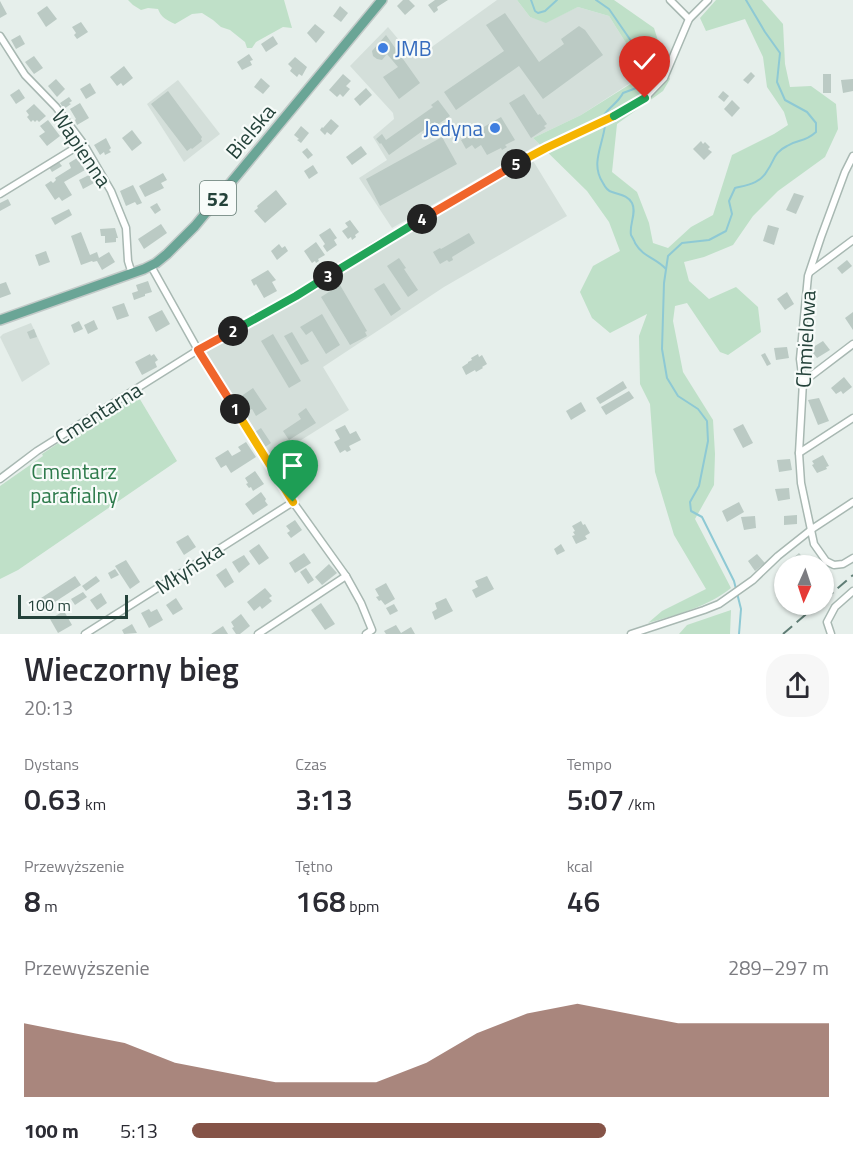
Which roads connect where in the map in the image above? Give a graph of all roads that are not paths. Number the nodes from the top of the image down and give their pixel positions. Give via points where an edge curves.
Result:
1 (382, 0) edge
2 (670, 0) edge
3 (708, 0) edge
4 (689, 19) junction
5 (0, 36) edge
6 (82, 143) junction
7 (853, 156) edge
8 (0, 194) edge
9 (853, 240) edge
10 (151, 266) junction
11 (809, 273) junction
12 (132, 274) junction
13 (0, 320) edge
14 (853, 344) edge
15 (198, 350) junction
16 (803, 382) junction
17 (853, 418) edge
18 (799, 453) junction
19 (0, 479) edge
20 (293, 502) junction
21 (853, 502) edge
22 (812, 529) junction
23 (853, 558) edge
24 (346, 576) junction
25 (853, 591) edge
26 (85, 634) edge
27 (258, 634) edge
28 (366, 634) edge
29 (631, 634) edge
30 (831, 634) edge

1 - 10 main road, Bielska / 52 via 195,226
2 - 4 street
3 - 4 street
4 - 15 street, Cmentarna via 664,78 645,98 490,179
5 - 6 street, Wapienna via 25,75 56,107
6 - 8 street
6 - 12 street, Wapienna via 111,191 126,228
7 - 11 street, Chmielowa
9 - 11 street
10 - 12 main road, Bielska / 52
10 - 15 street
11 - 16 street, Chmielowa via 800,359
12 - 13 main road, Bielska / 52
14 - 16 street
15 - 19 street, Cmentarna via 37,451
15 - 20 street
16 - 18 street, Chmielowa
17 - 18 street
18 - 22 street, Chmielowa via 801,483
20 - 24 street
20 - 26 street, Młyńska
21 - 22 street
22 - 23 street, Chmielowa via 814,544 826,561 834,565
22 - 29 street via 719,604
24 - 27 street
24 - 28 street via 372,630
25 - 30 street via 835,607 827,622

